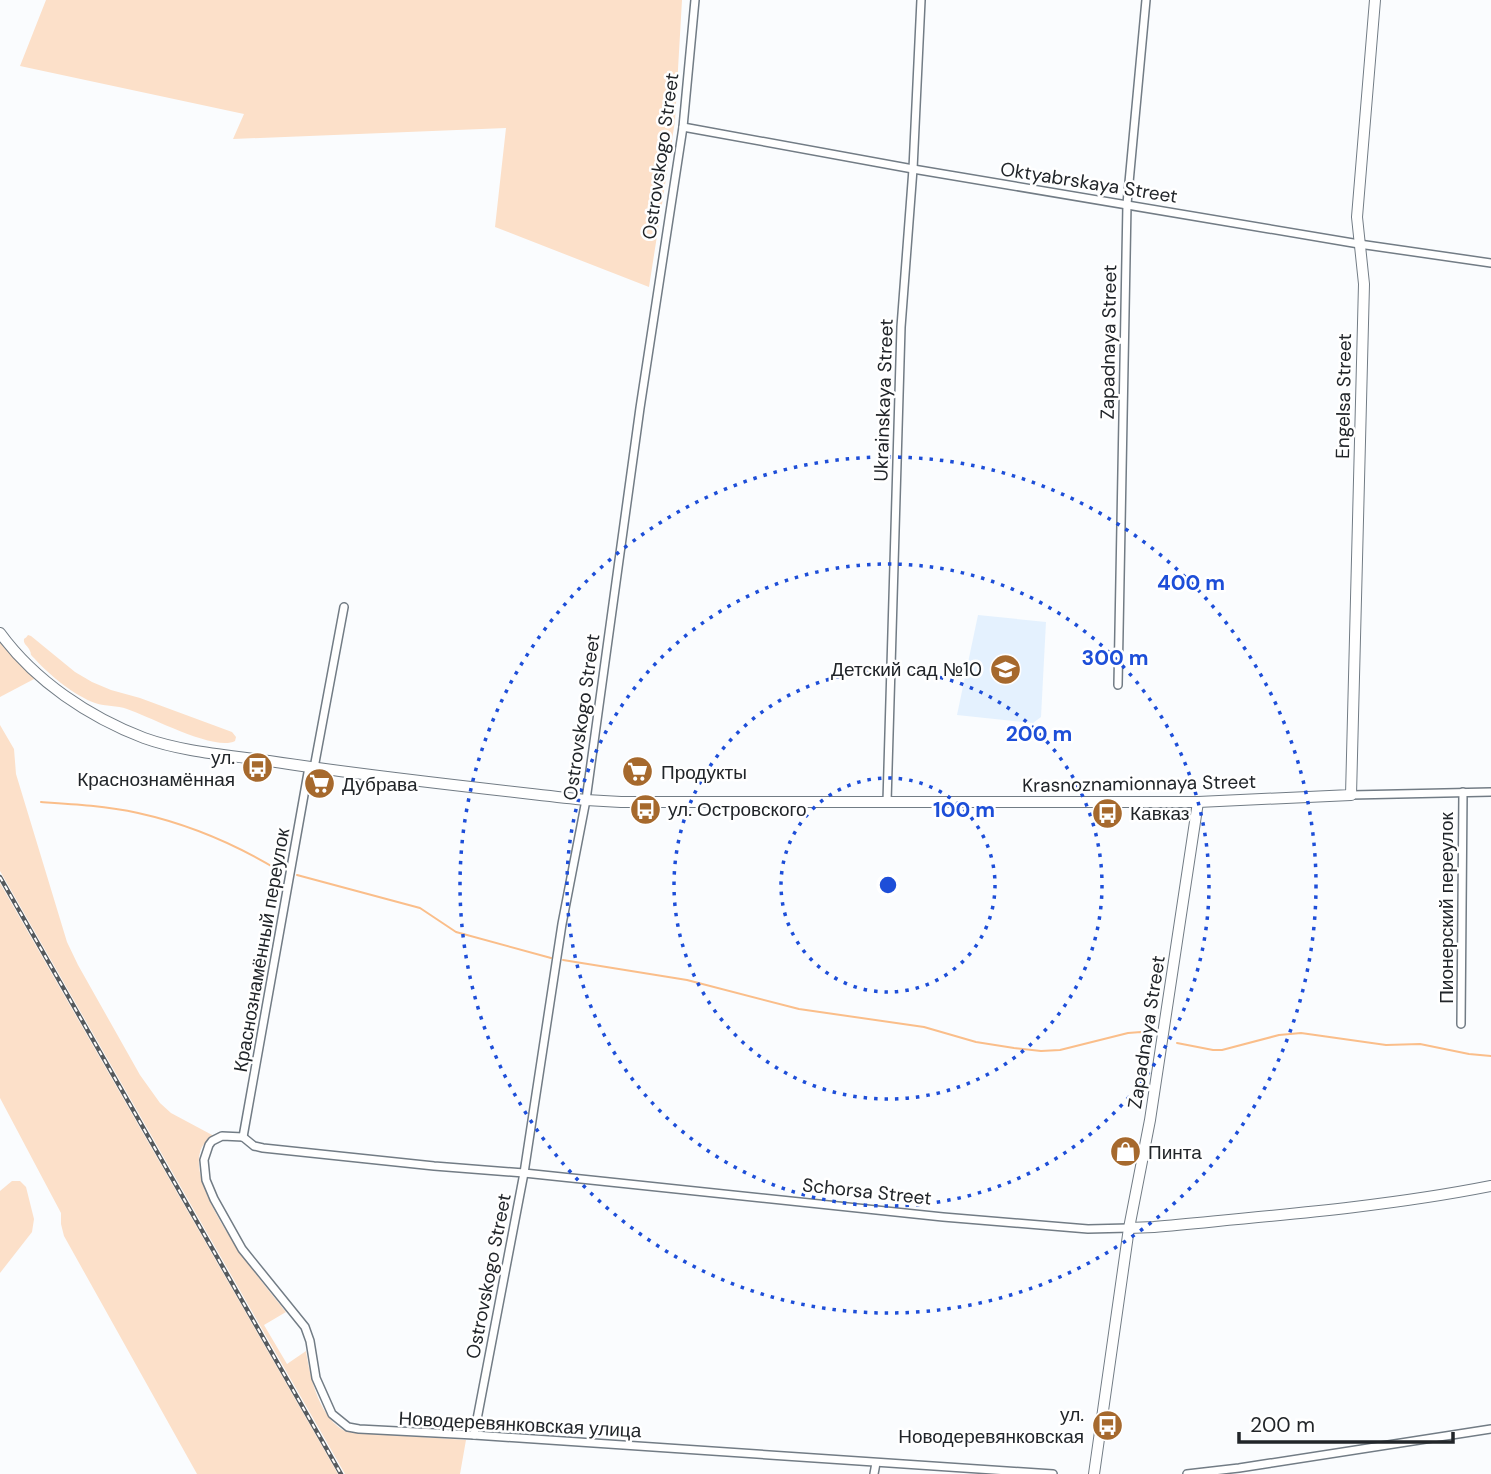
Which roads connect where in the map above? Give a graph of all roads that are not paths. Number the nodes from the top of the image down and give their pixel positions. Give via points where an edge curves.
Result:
1 (695, 0) edge
2 (921, 0) edge
3 (1146, 0) edge
4 (1375, 0) edge
5 (683, 127) junction
6 (913, 169) junction
7 (1127, 204) junction
8 (1360, 244) junction
9 (1491, 263) edge
10 (344, 607) dead end
11 (0, 633) edge
12 (1118, 685) dead end
13 (312, 768) junction
14 (1463, 792) junction
15 (1491, 792) edge
16 (1351, 795) junction
17 (586, 800) junction
18 (887, 802) junction
19 (1198, 802) junction
20 (1461, 1024) dead end
21 (243, 1138) junction
22 (524, 1173) junction
23 (1491, 1186) edge
24 (1129, 1228) junction
25 (1491, 1429) edge
26 (474, 1435) junction
27 (876, 1463) junction
28 (874, 1474) edge
29 (1053, 1474) edge
30 (1094, 1474) edge
31 (1186, 1474) edge

1 - 5 street, Ostrovskogo Street
2 - 6 street, Ukrainskaya Street
3 - 7 street, Zapadnaya Street
4 - 8 main road, Engelsa Street via 1357,217
5 - 6 street, Oktyabrskaya Street
5 - 17 street, Ostrovskogo Street
6 - 7 street, Oktyabrskaya Street
6 - 18 street, Ukrainskaya Street via 901,327
7 - 8 street, Oktyabrskaya Street
7 - 12 street, Zapadnaya Street
8 - 9 street, Oktyabrskaya Street
8 - 16 main road, Engelsa Street via 1364,284
10 - 13 street, Краснознамённый переулок
11 - 13 main road, Krasnoznamionnaya Street via 46,681 110,723 183,748
13 - 17 main road, Krasnoznamionnaya Street
13 - 21 street, Краснознамённый переулок
14 - 15 street, Krasnoznamionnaya Street
14 - 16 street, Krasnoznamionnaya Street
14 - 20 street, Пионерский переулок
16 - 19 main road, Krasnoznamionnaya Street
17 - 18 main road, Krasnoznamionnaya Street
17 - 22 street, Ostrovskogo Street
18 - 19 main road, Krasnoznamionnaya Street
19 - 24 main road, Zapadnaya Street
21 - 22 street, Schorsa Street via 263,1148
21 - 26 street, Новодеревянковская улица via 222,1136 212,1141 204,1160 206,1180 242,1249 305,1327 316,1378 332,1414 359,1429
22 - 24 street, Schorsa Street via 943,1217
22 - 26 street, Ostrovskogo Street
23 - 24 main road, Schorsa Street via 1329,1210
24 - 30 main road, Zapadnaya Street
25 - 31 street
26 - 27 street, Новодеревянковская улица
27 - 28 street
27 - 29 street, Новодеревянковская улица

